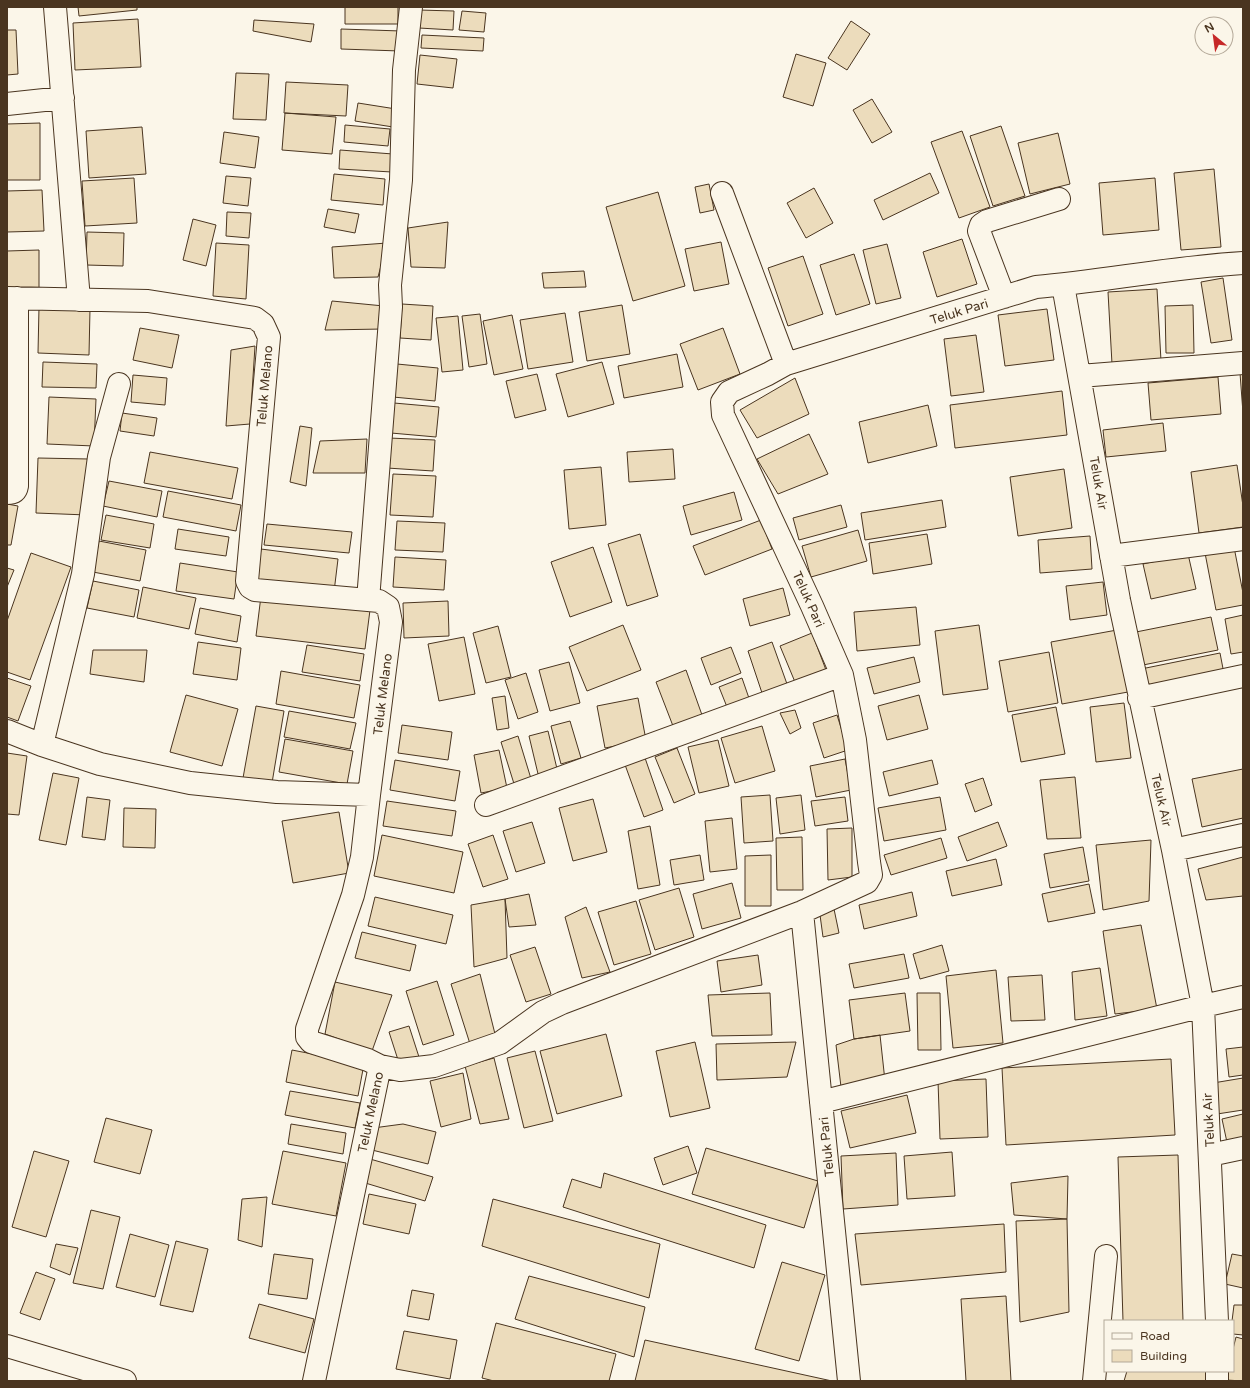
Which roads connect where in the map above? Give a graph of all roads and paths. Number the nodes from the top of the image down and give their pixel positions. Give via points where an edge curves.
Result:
1 (56, 7) edge
2 (411, 7) edge
3 (63, 98) junction
4 (7, 104) edge
5 (722, 193) dead end
6 (1059, 199) dead end
7 (1243, 263) edge
8 (1063, 285) junction
9 (1004, 297) junction
10 (12, 298) edge
11 (79, 300) junction
12 (1243, 363) edge
13 (786, 364) junction
14 (1080, 376) junction
15 (119, 384) dead end
16 (7, 493) edge
17 (1243, 539) edge
18 (1112, 556) junction
19 (368, 600) junction
20 (842, 675) junction
21 (1243, 676) edge
22 (1139, 698) junction
23 (7, 731) edge
24 (42, 745) junction
25 (369, 795) junction
26 (486, 805) dead end
27 (1243, 834) edge
28 (1173, 850) junction
29 (802, 912) junction
30 (1243, 997) edge
31 (1203, 1006) junction
32 (380, 1066) junction
33 (821, 1102) junction
34 (1243, 1148) edge
35 (1210, 1155) junction
36 (1106, 1256) dead end
37 (1217, 1320) edge
38 (7, 1346) edge
39 (125, 1381) edge
40 (314, 1381) edge
41 (849, 1381) edge
42 (1094, 1381) edge

1 - 3 main road
2 - 19 main road via 404,70 401,180 390,286
3 - 4 main road
3 - 11 main road
5 - 13 main road
6 - 9 main road via 981,225 979,231
7 - 8 main road, Teluk Pari via 1204,265
8 - 9 main road, Teluk Pari via 1036,287
8 - 14 main road, Teluk Air
9 - 13 main road, Teluk Pari
10 - 11 main road, Teluk Melano
10 - 16 main road via 17,486 12,493
11 - 19 main road, Teluk Melano via 148,301 254,318 263,324 269,337 246,581 255,590
12 - 14 main road
13 - 20 main road, Teluk Pari via 729,392 722,402 723,415
14 - 18 main road, Teluk Air
15 - 24 main road via 99,457 83,574
17 - 18 main road
18 - 22 main road, Teluk Air
19 - 25 main road, Teluk Melano via 379,601 388,607 391,622
20 - 26 main road
20 - 29 main road, Teluk Pari via 855,740 870,875 867,882
21 - 22 main road
22 - 28 main road, Teluk Air
23 - 24 main road
24 - 25 main road via 100,764 190,783 277,792
25 - 32 main road, Teluk Melano via 362,857 354,895 307,1029 307,1037 310,1042
27 - 28 main road
28 - 31 main road, Teluk Air
29 - 32 main road via 562,1003 543,1012 500,1043 434,1066 400,1070
29 - 33 main road, Teluk Pari
30 - 31 main road
31 - 33 main road
31 - 35 main road, Teluk Air
32 - 40 main road, Teluk Melano
33 - 41 main road, Teluk Pari
34 - 35 main road
35 - 37 main road, Teluk Air
36 - 42 main road
38 - 39 main road

